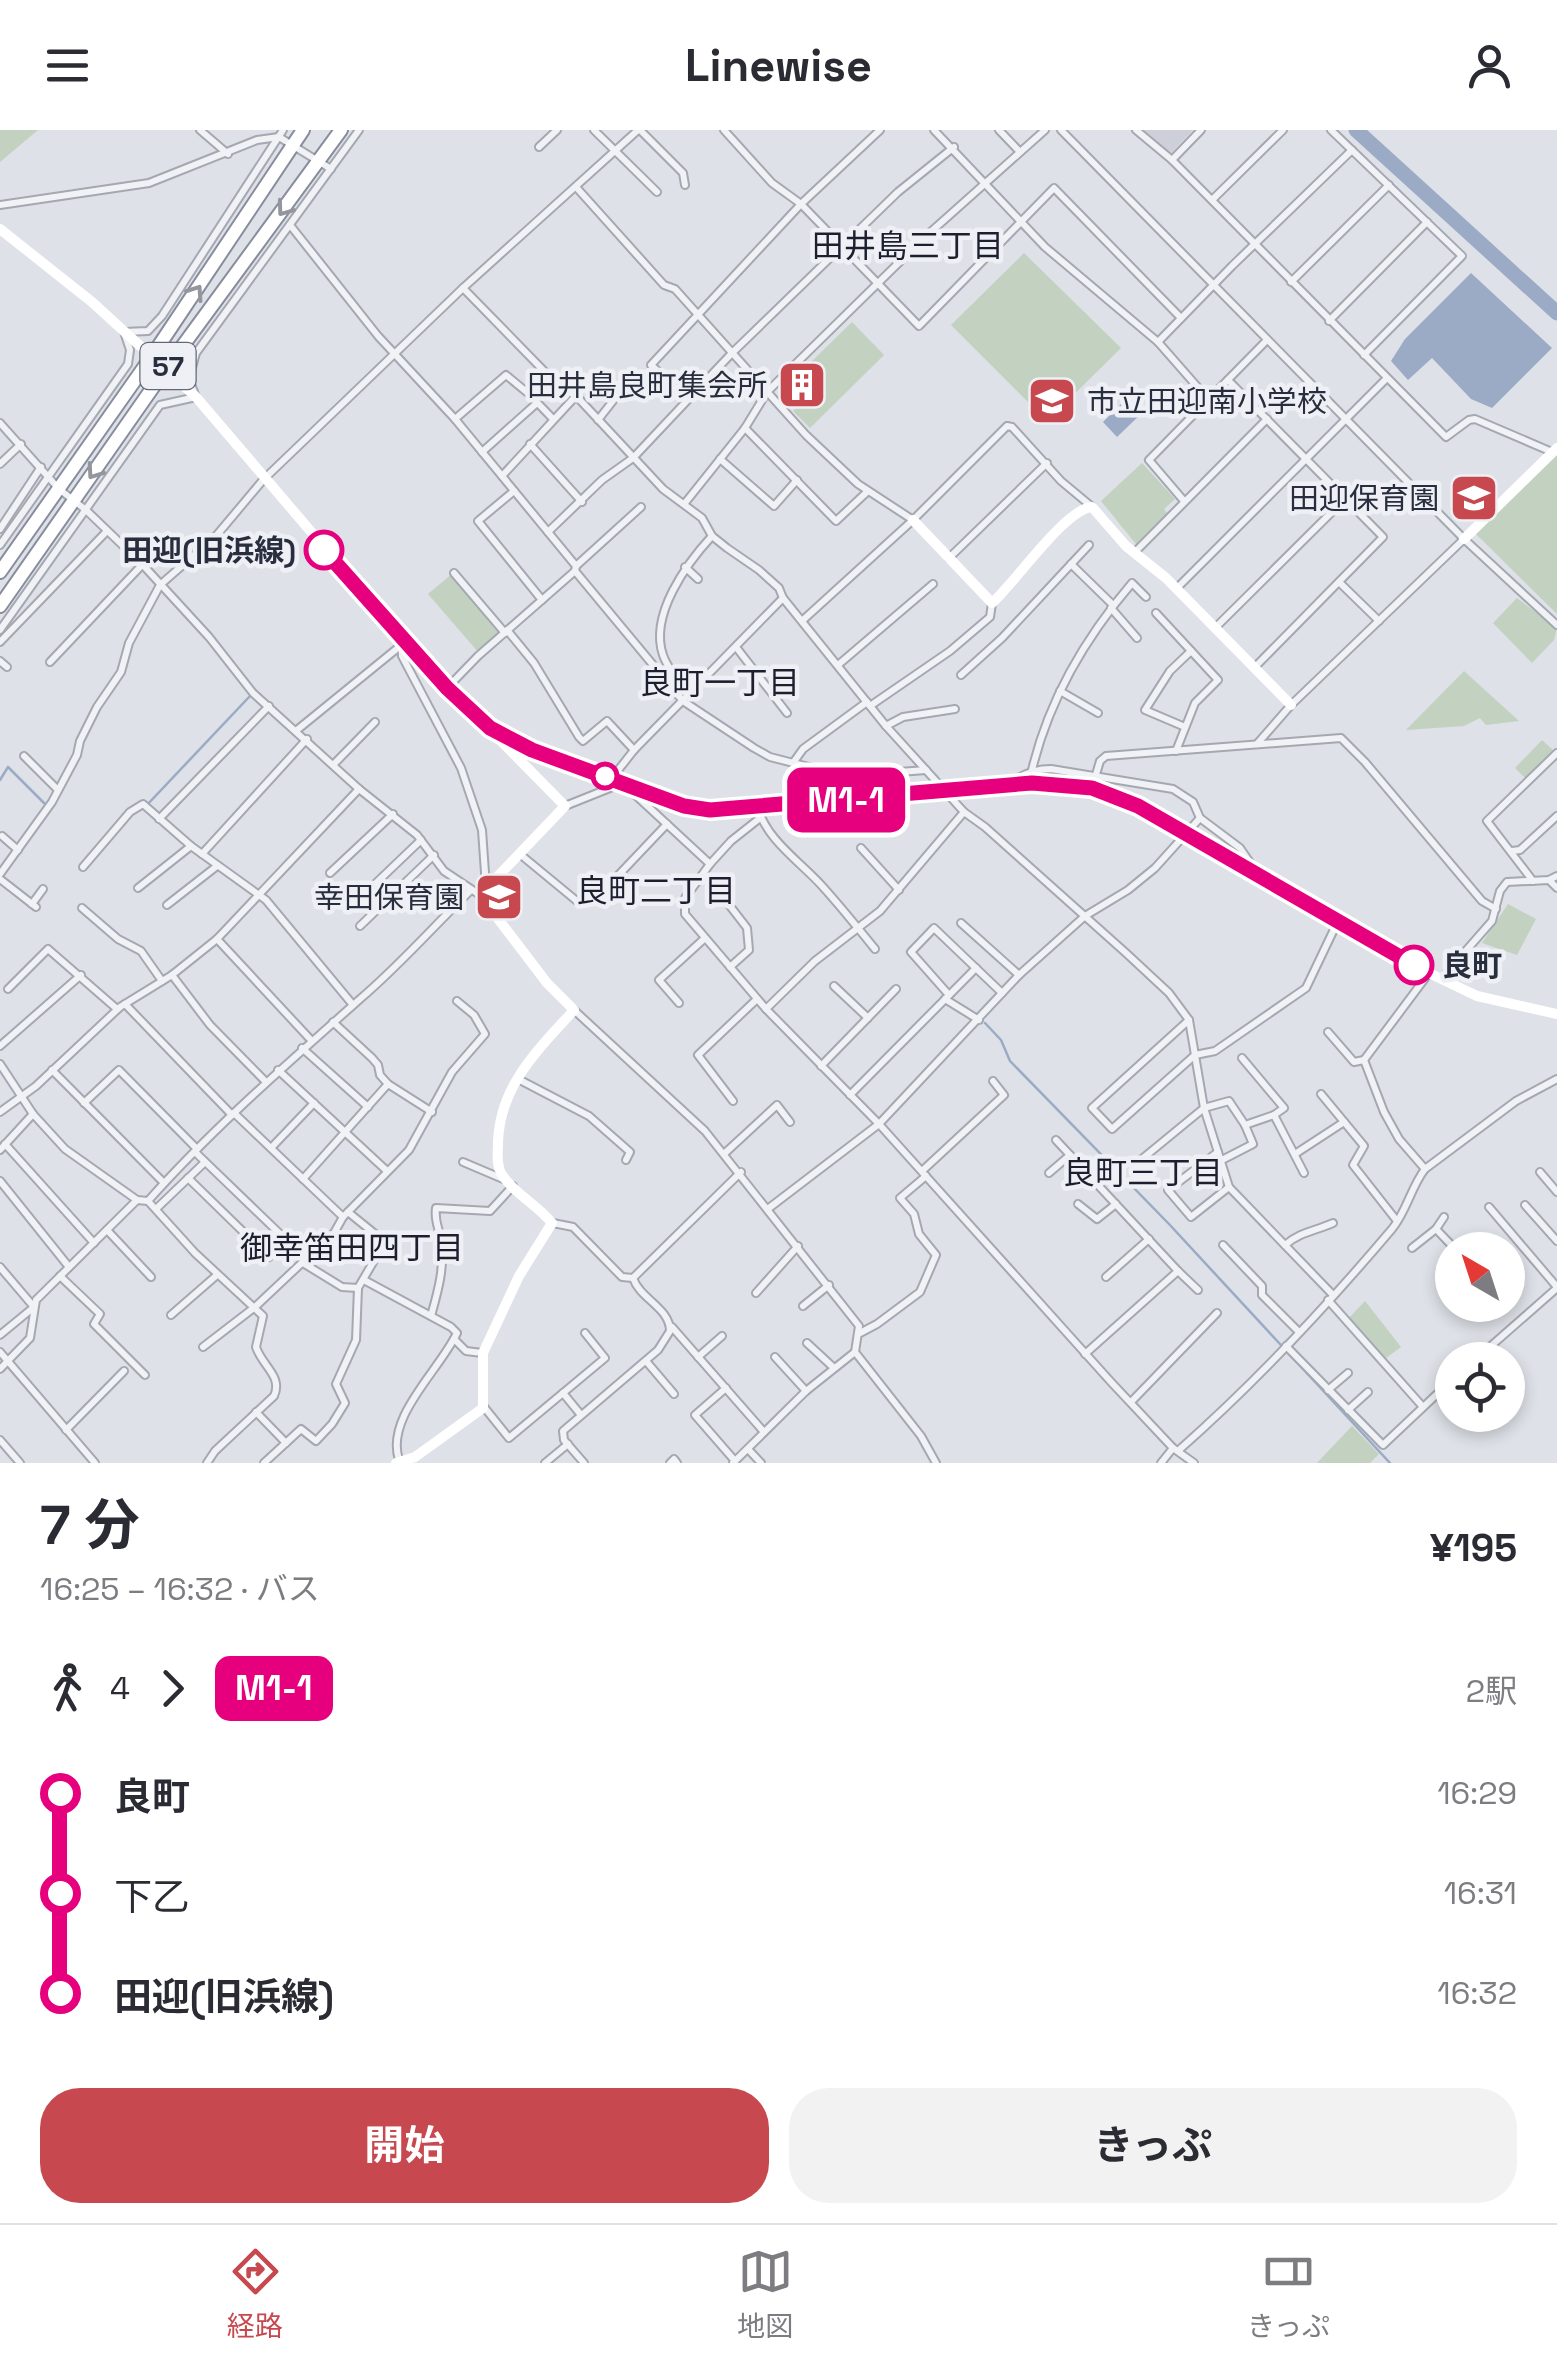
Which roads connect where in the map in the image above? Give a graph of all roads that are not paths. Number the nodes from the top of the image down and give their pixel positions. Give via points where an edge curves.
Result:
1 (200, 130) edge
2 (303, 130) edge
3 (342, 130) edge
4 (359, 130) edge
5 (557, 130) edge
6 (594, 130) edge
7 (639, 130) edge
8 (725, 130) edge
9 (880, 130) edge
10 (934, 130) edge
11 (999, 130) edge
12 (1045, 130) edge
13 (1062, 130) edge
14 (1136, 130) edge
15 (1201, 130) edge
16 (1283, 130) edge
17 (1331, 130) edge
18 (281, 133) edge
19 (293, 144) junction
20 (539, 147) dead end
21 (954, 147) junction
22 (1352, 150) junction
23 (614, 152) junction
24 (1020, 152) junction
25 (228, 154) junction
26 (1172, 160) junction
27 (325, 165) junction
28 (986, 182) junction
29 (686, 184) dead end
30 (1389, 185) junction
31 (576, 187) junction
32 (657, 192) dead end
33 (1212, 200) junction
34 (800, 204) junction
35 (0, 205) edge
36 (1020, 219) junction
37 (1427, 222) junction
38 (290, 225) junction
39 (0, 230) edge
40 (1254, 245) junction
41 (841, 248) junction
42 (1291, 282) junction
43 (1214, 284) junction
44 (878, 285) junction
45 (463, 288) junction
46 (696, 314) junction
47 (1181, 318) junction
48 (1329, 321) junction
49 (124, 332) junction
50 (1267, 340) junction
51 (1158, 342) junction
52 (732, 354) junction
53 (395, 355) junction
54 (152, 356) junction
55 (1364, 356) junction
56 (165, 370) junction
57 (1387, 378) junction
58 (630, 379) dead end
59 (1228, 380) junction
60 (767, 392) junction
61 (196, 397) junction
62 (574, 398) junction
63 (688, 399) junction
64 (1208, 399) junction
65 (538, 402) junction
66 (455, 418) junction
67 (552, 419) junction
68 (1267, 419) junction
69 (1348, 419) junction
70 (598, 420) junction
71 (0, 423) edge
72 (745, 428) junction
73 (21, 444) junction
74 (530, 444) junction
75 (1555, 450) edge
76 (482, 452) junction
77 (633, 458) junction
78 (720, 459) junction
79 (1306, 460) junction
80 (1046, 463) junction
81 (0, 464) edge
82 (41, 467) junction
83 (502, 476) junction
84 (263, 480) junction
85 (798, 480) junction
86 (54, 483) junction
87 (514, 491) junction
88 (868, 491) junction
89 (1344, 499) junction
90 (1184, 501) junction
91 (582, 502) junction
92 (685, 503) junction
93 (80, 505) junction
94 (642, 506) dead end
95 (1092, 507) junction
96 (913, 520) junction
97 (0, 529) edge
98 (107, 531) junction
99 (548, 532) junction
100 (712, 536) junction
101 (1464, 539) junction
102 (1090, 544) dead end
103 (0, 546) edge
104 (1134, 553) junction
105 (948, 559) junction
106 (142, 564) junction
107 (1071, 564) junction
108 (576, 568) junction
109 (685, 568) junction
110 (0, 572) edge
111 (454, 573) dead end
112 (698, 579) dead end
113 (1339, 582) junction
114 (933, 584) dead end
115 (160, 585) junction
116 (1176, 588) junction
117 (1146, 597) dead end
118 (783, 598) junction
119 (542, 600) junction
120 (992, 603) junction
121 (0, 606) edge
122 (1112, 606) junction
123 (1156, 613) dead end
124 (803, 620) junction
125 (1380, 621) junction
126 (1557, 625) edge
127 (1215, 628) junction
128 (0, 630) edge
129 (506, 632) junction
130 (1138, 638) dead end
131 (0, 642) edge
132 (400, 642) junction
133 (736, 647) junction
134 (1190, 650) junction
135 (50, 662) dead end
136 (838, 664) junction
137 (1254, 668) junction
138 (960, 675) dead end
139 (447, 688) junction
140 (1060, 691) junction
141 (691, 693) junction
142 (684, 701) junction
143 (868, 704) junction
144 (1291, 705) junction
145 (268, 706) junction
146 (954, 709) dead end
147 (787, 713) dead end
148 (1098, 713) dead end
149 (375, 722) dead end
150 (886, 726) junction
151 (1186, 727) junction
152 (490, 728) junction
153 (297, 730) junction
154 (308, 740) junction
155 (1256, 745) junction
156 (634, 750) junction
157 (1176, 751) junction
158 (1557, 753) edge
159 (24, 756) dead end
160 (793, 763) junction
161 (333, 765) junction
162 (928, 770) junction
163 (1032, 771) junction
164 (1097, 775) junction
165 (617, 780) junction
166 (1008, 785) junction
167 (1092, 788) junction
168 (359, 789) junction
169 (58, 790) junction
170 (947, 791) junction
171 (565, 806) junction
172 (759, 812) junction
173 (964, 812) junction
174 (393, 814) junction
175 (1557, 816) edge
176 (159, 818) junction
177 (1200, 818) junction
178 (666, 824) junction
179 (1188, 835) junction
180 (2, 836) edge
181 (421, 840) junction
182 (191, 846) junction
183 (860, 848) dead end
184 (18, 850) junction
185 (1520, 850) junction
186 (1510, 851) junction
187 (202, 854) junction
188 (521, 854) junction
189 (434, 855) junction
190 (710, 864) junction
191 (1520, 864) junction
192 (218, 866) junction
193 (83, 867) dead end
194 (330, 873) dead end
195 (1258, 875) junction
196 (1557, 876) edge
197 (0, 877) edge
198 (1533, 880) junction
199 (1548, 880) junction
200 (138, 888) dead end
201 (1557, 888) edge
202 (43, 890) dead end
203 (899, 890) junction
204 (479, 891) junction
205 (260, 896) junction
206 (168, 906) dead end
207 (730, 906) dead end
208 (351, 907) dead end
209 (82, 908) dead end
210 (1496, 909) junction
211 (1085, 916) junction
212 (1338, 921) junction
213 (962, 922) dead end
214 (360, 926) dead end
215 (858, 929) junction
216 (705, 938) junction
217 (217, 939) junction
218 (875, 949) dead end
219 (730, 967) junction
220 (976, 968) junction
221 (1429, 973) junction
222 (81, 975) junction
223 (172, 975) junction
224 (1019, 975) junction
225 (1442, 978) junction
226 (162, 981) junction
227 (834, 986) dead end
228 (8, 989) dead end
229 (896, 990) dead end
230 (1002, 993) junction
231 (947, 997) junction
232 (757, 999) junction
233 (457, 1001) dead end
234 (678, 1003) dead end
235 (125, 1004) junction
236 (354, 1005) junction
237 (117, 1010) junction
238 (574, 1010) junction
239 (766, 1010) junction
240 (1557, 1014) edge
241 (868, 1018) junction
242 (979, 1020) junction
243 (1190, 1020) junction
244 (332, 1022) junction
245 (1328, 1032) dead end
246 (310, 1040) junction
247 (0, 1046) edge
248 (302, 1048) junction
249 (1195, 1054) junction
250 (1242, 1058) dead end
251 (1364, 1060) junction
252 (0, 1064) edge
253 (821, 1066) junction
254 (52, 1070) junction
255 (278, 1070) junction
256 (516, 1078) junction
257 (1557, 1079) edge
258 (993, 1081) dead end
259 (266, 1082) junction
260 (388, 1084) junction
261 (1321, 1094) dead end
262 (23, 1095) junction
263 (850, 1095) junction
264 (733, 1101) dead end
265 (84, 1103) junction
266 (314, 1103) junction
267 (368, 1108) junction
268 (1204, 1108) junction
269 (0, 1112) edge
270 (432, 1112) junction
271 (33, 1114) junction
272 (233, 1114) junction
273 (1274, 1115) junction
274 (790, 1122) dead end
275 (1344, 1122) junction
276 (879, 1124) junction
277 (1245, 1125) junction
278 (346, 1133) junction
279 (1056, 1140) dead end
280 (3, 1147) edge
281 (270, 1148) junction
282 (196, 1150) junction
283 (725, 1153) junction
284 (1070, 1154) junction
285 (1294, 1154) junction
286 (1219, 1156) junction
287 (626, 1160) dead end
288 (205, 1162) junction
289 (463, 1162) dead end
290 (1137, 1163) dead end
291 (1425, 1168) junction
292 (387, 1171) junction
293 (741, 1172) junction
294 (1540, 1172) dead end
295 (1049, 1173) dead end
296 (1304, 1173) dead end
297 (924, 1174) junction
298 (188, 1178) junction
299 (303, 1179) junction
300 (0, 1181) edge
301 (164, 1183) junction
302 (511, 1184) junction
303 (1229, 1187) junction
304 (1557, 1192) edge
305 (137, 1200) junction
306 (148, 1201) junction
307 (1078, 1204) dead end
308 (1116, 1204) junction
309 (1524, 1205) dead end
310 (1489, 1207) dead end
311 (769, 1208) junction
312 (156, 1210) junction
313 (345, 1215) junction
314 (1444, 1217) dead end
315 (1398, 1221) junction
316 (552, 1222) junction
317 (1332, 1223) dead end
318 (1436, 1228) junction
319 (107, 1230) junction
320 (1440, 1232) edge
321 (1149, 1239) junction
322 (287, 1241) junction
323 (1557, 1241) edge
324 (94, 1243) junction
325 (1223, 1245) dead end
326 (1285, 1245) junction
327 (798, 1246) junction
328 (1412, 1248) dead end
329 (305, 1261) junction
330 (70, 1267) junction
331 (1178, 1270) junction
332 (2, 1272) edge
333 (60, 1276) junction
334 (217, 1276) junction
335 (151, 1277) dead end
336 (1106, 1277) dead end
337 (633, 1278) junction
338 (364, 1280) junction
339 (829, 1285) junction
340 (1557, 1287) edge
341 (358, 1288) junction
342 (1198, 1290) dead end
343 (756, 1294) dead end
344 (1330, 1297) junction
345 (803, 1306) dead end
346 (34, 1307) junction
347 (255, 1307) junction
348 (1216, 1313) dead end
349 (172, 1316) dead end
350 (430, 1316) junction
351 (671, 1326) junction
352 (1299, 1332) junction
353 (584, 1333) dead end
354 (860, 1333) junction
355 (0, 1335) edge
356 (722, 1336) dead end
357 (454, 1339) junction
358 (1495, 1342) edge
359 (807, 1343) dead end
360 (202, 1347) dead end
361 (1284, 1348) junction
362 (0, 1352) edge
363 (855, 1352) junction
364 (483, 1353) junction
365 (1086, 1354) junction
366 (698, 1357) junction
367 (775, 1357) dead end
368 (646, 1360) junction
369 (8, 1361) junction
370 (0, 1368) edge
371 (834, 1368) junction
372 (124, 1371) dead end
373 (1348, 1373) dead end
374 (144, 1375) dead end
375 (726, 1388) junction
376 (1328, 1390) junction
377 (806, 1391) junction
378 (1368, 1392) dead end
379 (563, 1393) junction
380 (674, 1394) dead end
381 (1435, 1396) edge
382 (1131, 1403) junction
383 (483, 1406) junction
384 (1423, 1407) junction
385 (1348, 1410) junction
386 (256, 1412) junction
387 (582, 1415) junction
388 (66, 1430) junction
389 (764, 1432) junction
390 (0, 1440) edge
391 (286, 1443) junction
392 (568, 1444) junction
393 (747, 1449) junction
394 (1176, 1449) junction
395 (418, 1460) edge
396 (397, 1462) edge
397 (734, 1462) edge
398 (20, 1463) edge
399 (94, 1463) edge
400 (208, 1463) edge
401 (264, 1463) edge
402 (545, 1463) edge
403 (584, 1463) edge
404 (761, 1463) edge
405 (936, 1463) edge
406 (1161, 1463) edge
407 (1194, 1463) edge

1 - 25 street
2 - 19 highway, 57
3 - 27 highway, 57
4 - 27 street
5 - 20 street
6 - 23 street
7 - 23 street
7 - 29 street
8 - 34 street
9 - 34 street
10 - 21 street
11 - 24 street
12 - 24 street
13 - 43 street
14 - 26 street
15 - 26 street
16 - 33 street
17 - 22 street
18 - 19 street
18 - 25 street
18 - 49 street via 162,316 148,331
19 - 27 street
54 -> 19 highway, 57
21 - 28 street
21 - 41 street
22 - 30 street
22 - 40 street
23 - 31 street
23 - 32 street
24 - 28 street
25 - 35 street via 149,183
26 - 33 street
27 - 38 street
27 -> 56 highway, 57
28 - 36 street
28 - 44 street
30 - 37 street
30 - 42 street
31 - 45 street
31 - 46 street
33 - 40 street
34 - 41 street
34 - 46 street
36 - 44 street via 919,326
36 - 47 street via 1054,188
36 - 51 street
37 - 48 street
37 - 55 street via 1462,260
38 - 53 street
38 - 61 street via 196,352 189,379
39 - 49 main road
40 - 42 street
40 - 43 street
41 - 44 street
41 - 52 street
42 - 48 street
43 - 47 street
43 - 50 street
44 - 60 street
45 - 53 street
45 - 62 street
46 - 52 street
46 - 63 street via 651,365
47 - 51 street
48 - 55 street
49 - 54 main road
49 - 86 street via 128,364
50 - 59 street
50 - 69 street
51 - 64 street
52 - 60 street
52 - 63 street
53 - 66 street
53 - 84 street
54 - 56 main road
54 - 86 highway, 57
55 - 57 street
56 - 61 main road
56 -> 93 highway, 57
57 - 69 street
57 - 75 street via 1446,436 1475,419
58 - 70 street
59 - 64 street
59 - 68 street
60 - 72 street
60 - 88 street
61 - 84 main road
61 - 93 street via 160,405
62 - 67 street
62 - 70 street
63 - 77 street
64 - 90 street via 1150,460
65 - 66 street via 506,375
65 - 67 street
65 - 76 street
66 - 76 street
67 - 74 street
68 - 79 street
68 - 90 street
69 - 79 street
69 - 101 street
70 - 77 street
71 - 73 street
72 - 78 street
72 - 85 street
73 - 81 street
73 - 82 street
74 - 83 street
74 - 91 street
75 - 101 main road
76 - 83 street
77 - 91 street
77 - 92 street
78 - 85 street via 774,506
78 - 92 street
79 - 89 street
79 - 116 street
80 - 95 street
80 - 96 street via 1007,426
80 - 105 street
82 - 86 street
82 - 97 street
83 - 87 street
84 - 115 street via 216,536
84 - 132 main road
85 - 88 street via 836,521
86 - 93 street
86 - 103 street
86 - 110 highway, 57
87 - 99 street
87 - 119 street via 478,521
88 - 96 street
89 - 113 street via 1383,537
89 - 127 street
90 - 104 street
91 - 99 street
92 - 100 street
93 - 98 street
93 - 121 highway, 57
93 - 128 street
94 - 108 street
95 - 104 main road
95 - 120 main road via 1052,537
96 - 105 main road
96 - 124 street
98 - 106 street
98 - 131 street
99 - 108 street
100 - 109 street
100 - 118 street via 759,570
101 - 125 street
101 - 126 street
102 - 107 street
104 - 116 main road
105 - 120 main road
106 - 115 street
106 - 135 street
107 - 122 street
107 - 138 street
108 - 119 street
108 - 142 street
109 - 112 street
109 - 141 street via 660,646
111 - 129 street
113 - 125 street
113 - 137 street
114 - 136 street
115 - 145 street
115 - 169 street
116 - 127 main road
117 - 122 street via 1132,583
118 - 124 street
118 - 133 street
119 - 129 street
120 - 143 street via 990,618 950,651
122 - 130 street
122 - 140 street
123 - 134 street
124 - 136 street
125 - 144 street
127 - 137 main road
129 - 139 street
129 - 156 street via 534,662 578,737 583,741 607,720
132 - 139 main road
132 - 153 street
132 - 204 street via 482,830
133 - 141 street
133 - 147 street
134 - 151 street via 1218,680 1195,703
134 - 151 street via 1146,710
136 - 143 street
137 - 144 main road
139 - 152 main road
140 - 148 street
140 - 163 street
141 - 142 street
142 - 156 street
142 - 160 street via 754,748
143 - 150 street
143 - 160 street
144 - 155 street
145 - 153 street
145 - 176 street
146 - 150 street
149 - 161 street
150 - 162 street
151 - 157 street
152 - 165 main road
152 - 171 main road
153 - 154 street
154 - 161 street
154 - 187 street
155 - 157 street
155 - 210 street via 1341,738 1482,901
156 - 165 street
157 - 164 street via 1106,756
158 - 186 street via 1487,821
159 - 169 street
160 - 162 street via 872,774
161 - 168 street
162 - 170 street
163 - 164 street
163 - 166 street
164 - 167 street
164 - 177 street via 1173,789 1192,802
165 - 171 street via 611,790
165 - 172 main road via 684,806
165 - 178 street
166 - 167 main road
166 - 170 main road
167 - 179 main road
168 - 174 street
168 - 205 street
169 - 184 street
170 - 172 main road
170 - 173 street
171 - 188 main road
172 - 190 street
172 - 215 street
173 - 203 street
173 - 211 street
174 - 181 street
174 - 194 street
175 - 185 street
176 - 182 street
176 - 193 street via 137,805
177 - 179 street
177 - 195 street via 1240,848
178 - 188 street via 610,884 597,885 578,902
178 - 190 street
179 - 195 main road
179 - 211 street via 1142,879
180 - 184 street
181 - 189 street
181 - 208 street
182 - 187 street
182 - 200 street
183 - 203 street
184 - 197 street
185 - 186 street
185 - 191 street
186 - 191 street
187 - 192 street
188 - 204 main road
189 - 204 street via 444,871
189 - 214 street
190 - 216 street via 683,906
191 - 198 street
192 - 205 street
192 - 206 street
195 - 212 main road
196 - 199 street
197 - 202 street via 34,906
198 - 199 street
198 - 210 street via 1507,882
199 - 201 street
203 - 215 street
204 - 236 street
204 - 238 main road
205 - 217 street
205 - 236 street
207 - 219 street via 747,928 750,950
209 - 226 street via 140,951
210 - 225 street
211 - 224 street
211 - 243 street
212 - 221 main road
212 - 249 street via 1306,988 1215,1051
213 - 224 street
215 - 218 street
215 - 239 street
216 - 219 street
216 - 234 street via 659,980
217 - 223 street
217 - 246 street
219 - 232 street
220 - 230 street
220 - 231 street
220 - 231 street via 934,928 910,952
221 - 225 main road
221 - 251 street
222 - 228 street via 48,949
222 - 237 street
222 - 247 street
223 - 226 street
223 - 259 street
224 - 230 street
225 - 240 main road via 1477,996
226 - 235 street
227 - 241 street
229 - 241 street
230 - 242 street
231 - 242 street
231 - 263 street
232 - 239 street
232 - 264 street via 698,1055
233 - 270 street via 485,1034 452,1072
235 - 237 street
235 - 272 street
236 - 244 street
237 - 254 street
238 - 256 main road
238 - 283 street
239 - 253 street
241 - 253 street
242 - 276 street
243 - 249 street
243 - 249 street via 1092,1108 1112,1130
244 - 246 street
244 - 260 street via 378,1065
245 - 251 street via 1354,1062
246 - 248 street
248 - 255 street
248 - 267 street
249 - 268 street
250 - 273 street via 1284,1108
251 - 291 street via 1399,1139
252 - 262 street
253 - 263 street
254 - 262 street
254 - 265 street
255 - 259 street
255 - 266 street
256 - 287 street via 589,1116 630,1152
256 - 302 main road via 499,1128 498,1164
257 - 291 street
258 - 297 street via 1004,1095
259 - 272 street
260 - 267 street
260 - 270 street
261 - 275 street
262 - 269 street
262 - 271 street
263 - 276 street
265 - 282 street via 119,1070
265 - 301 street
266 - 278 street
266 - 281 street
267 - 278 street
268 - 277 street via 1229,1101
268 - 286 street
268 - 290 street
270 - 292 street via 410,1150
271 - 280 street
271 - 305 street via 66,1149
272 - 281 street
272 - 282 street
273 - 277 street
273 - 285 street
274 - 283 street via 777,1105
275 - 285 street
275 - 315 street via 1364,1146 1353,1164
276 - 297 street
276 - 311 street
277 - 286 street via 1252,1144
278 - 292 street
278 - 299 street
279 - 284 street
280 - 324 street
281 - 299 street
282 - 288 street
282 - 301 street
283 - 293 street
284 - 295 street
284 - 308 street
285 - 296 street
286 - 303 street
286 - 303 street via 1168,1190 1190,1216
288 - 298 street
288 - 322 street
289 - 302 street
291 - 315 street
292 - 313 street
293 - 311 street
293 - 337 street
294 - 304 street
297 - 354 street via 900,1198 936,1256 920,1292
297 - 365 street
298 - 312 street
298 - 322 street via 269,1257
299 - 313 street
300 - 330 street
301 - 306 street
302 - 316 main road
302 - 350 street via 490,1211 436,1208 440,1284
303 - 326 street
305 - 306 street
305 - 319 street
306 - 312 street
307 - 308 street via 1096,1220
308 - 321 street
309 - 323 street
310 - 340 street
311 - 327 street
312 - 334 street
313 - 329 street
313 - 338 street via 385,1242
314 - 318 street
315 - 344 street
316 - 337 street via 573,1227 622,1276
316 - 364 main road
317 - 326 street via 1300,1232
318 - 320 street
318 - 328 street
319 - 324 street
319 - 335 street
321 - 331 street
321 - 336 street
322 - 329 street
324 - 330 street
325 - 352 street
326 - 344 street
327 - 339 street
327 - 343 street
329 - 341 street via 342,1287
329 - 347 street
330 - 333 street
331 - 342 street
331 - 365 street
332 - 346 street
333 - 346 street
333 - 374 street via 100,1314 94,1324
334 - 347 street
334 - 349 street
337 - 351 street
338 - 341 street
338 - 350 street
339 - 345 street
339 - 354 street
340 - 358 street
341 - 391 street via 356,1340 336,1384 342,1410 316,1442 301,1429
344 - 352 street
344 - 384 street
346 - 355 street
346 - 369 street via 30,1338
347 - 360 street
347 - 386 street via 263,1316 256,1348 278,1387
348 - 382 street
350 - 357 street via 451,1327
351 - 366 street
351 - 368 street
352 - 361 street
353 - 379 street via 605,1358
354 - 363 street
356 - 366 street
357 - 364 street via 466,1351
357 - 396 street via 402,1419
359 - 371 street
361 - 376 street
361 - 394 street via 1247,1390
362 - 369 street
363 - 371 street
363 - 405 street
364 - 383 main road
365 - 382 street
366 - 375 street
367 - 377 street
368 - 380 street
368 - 387 street
369 - 370 street
369 - 388 street
371 - 377 street
372 - 388 street
373 - 376 street
375 - 389 street
375 - 397 street via 695,1414
376 - 385 street
377 - 389 street
378 - 385 street
379 - 383 street via 509,1438
379 - 387 street
381 - 384 street
382 - 394 street
383 - 395 main road
384 - 385 street via 1382,1444
386 - 391 street
386 - 400 street
387 - 392 street via 563,1430
388 - 399 street
389 - 393 street
390 - 398 street
391 - 401 street
392 - 402 street
392 - 403 street
393 - 397 street
393 - 404 street
394 - 406 street
394 - 407 street
395 - 396 main road

